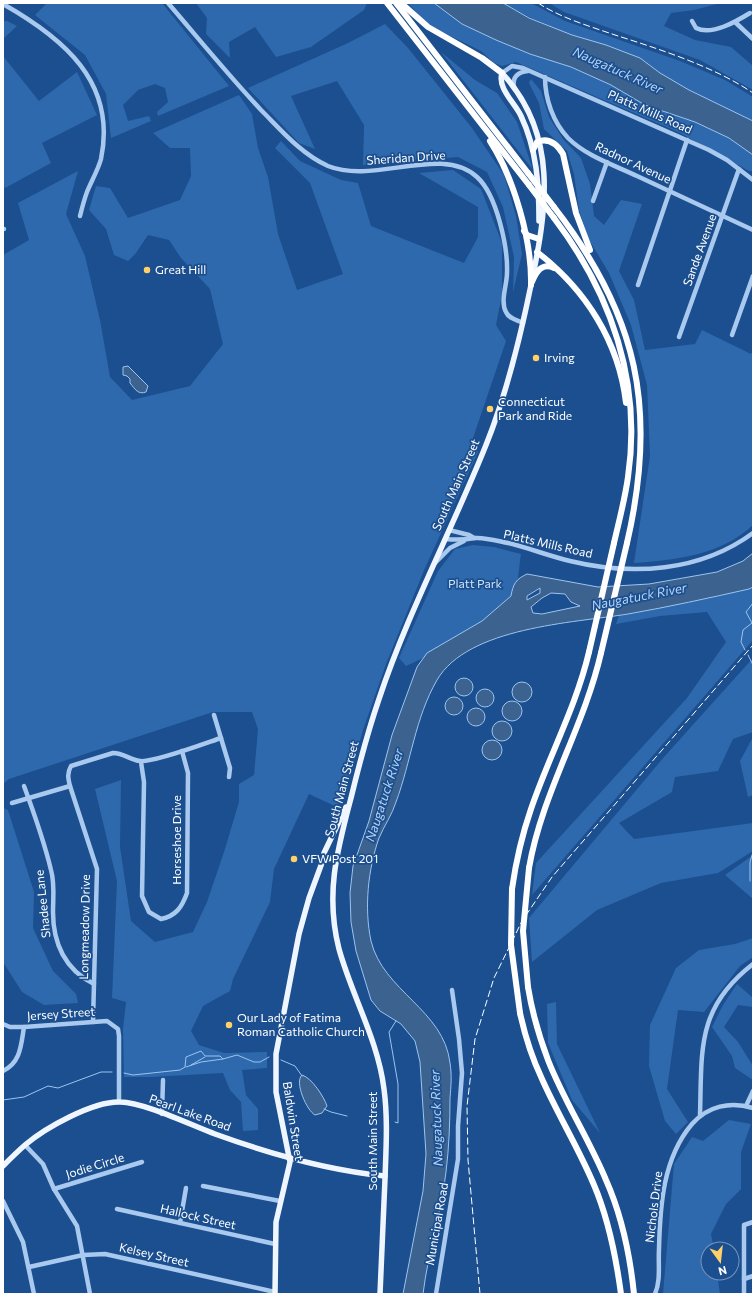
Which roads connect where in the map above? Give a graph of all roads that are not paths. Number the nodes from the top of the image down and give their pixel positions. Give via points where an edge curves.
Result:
1 (168, 3) edge
2 (387, 3) edge
3 (396, 3) edge
4 (401, 3) edge
5 (3, 4) edge
6 (750, 13) dead end
7 (692, 21) dead end
8 (736, 22) junction
9 (753, 39) edge
10 (533, 72) junction
11 (502, 73) junction
12 (545, 77) junction
13 (514, 87) junction
14 (466, 105) junction
15 (687, 140) junction
16 (540, 141) junction
17 (533, 150) junction
18 (607, 162) junction
19 (739, 169) junction
20 (753, 180) edge
21 (669, 191) junction
22 (593, 201) dead end
23 (723, 215) junction
24 (80, 216) dead end
25 (524, 229) junction
26 (753, 230) edge
27 (539, 239) junction
28 (538, 252) junction
29 (562, 274) junction
30 (753, 276) edge
31 (531, 285) junction
32 (638, 285) dead end
33 (611, 296) junction
34 (524, 323) junction
35 (732, 335) dead end
36 (679, 337) dead end
37 (630, 463) junction
38 (449, 530) junction
39 (753, 533) edge
40 (474, 538) junction
41 (445, 539) junction
42 (467, 540) junction
43 (434, 564) junction
44 (214, 715) dead end
45 (221, 738) junction
46 (182, 751) junction
47 (141, 762) junction
48 (229, 777) dead end
49 (24, 786) dead end
50 (70, 786) junction
51 (29, 799) junction
52 (350, 800) junction
53 (12, 803) dead end
54 (336, 857) junction
55 (323, 860) junction
56 (753, 964) edge
57 (94, 984) junction
58 (452, 990) dead end
59 (93, 1022) junction
60 (3, 1024) edge
61 (24, 1027) junction
62 (3, 1071) edge
63 (163, 1080) dead end
64 (753, 1092) edge
65 (119, 1102) junction
66 (746, 1106) junction
67 (753, 1108) edge
68 (162, 1114) junction
69 (700, 1115) junction
70 (25, 1144) junction
71 (290, 1159) junction
72 (142, 1162) dead end
73 (3, 1166) edge
74 (385, 1176) junction
75 (203, 1186) dead end
76 (186, 1188) dead end
77 (54, 1189) junction
78 (3, 1201) edge
79 (280, 1201) junction
80 (117, 1209) dead end
81 (753, 1222) edge
82 (180, 1223) junction
83 (275, 1244) junction
84 (83, 1255) junction
85 (28, 1267) junction
86 (753, 1276) edge
87 (744, 1279) junction
88 (275, 1293) edge
89 (34, 1294) edge
90 (90, 1294) edge
91 (380, 1294) edge
92 (436, 1294) edge
93 (620, 1294) edge
94 (634, 1294) edge
95 (655, 1294) edge
96 (744, 1294) edge

1 - 34 street, Sheridan Drive via 221,66 282,131 295,144 328,165 343,170 366,172 446,164 460,167 477,177 490,196 506,251 506,311 510,317
2 - 14 highway
3 - 33 highway, bridge via 584,247
4 - 11 highway via 428,27 482,58
5 - 24 street via 36,23 60,43 83,68 102,109 104,134 100,160
6 - 8 street
7 - 8 street via 696,28 704,31
8 - 9 street
10 - 11 street, Platts Mills Road via 516,66 506,68
10 - 12 street, Platts Mills Road
10 - 13 street via 525,71 518,74 514,79
11 - 13 main road
11 - 17 main road via 501,84 521,116
12 - 15 street, Platts Mills Road
12 - 18 street, Radnor Avenue via 548,103 560,128 579,147
13 - 16 main road via 530,112
14 - 25 highway via 505,167
14 - 37 highway, bridge via 570,240 592,275 610,313 625,366 629,393
15 - 19 street, Platts Mills Road via 715,153
15 - 21 street
16 - 17 highway via 535,144
16 - 27 main road via 544,183
16 - 33 highway via 554,143 563,154 579,226
17 - 27 main road via 539,190
18 - 21 street, Radnor Avenue
18 - 22 street
19 - 20 street, Platts Mills Road
19 - 23 street, Sande Avenue
21 - 23 street, Radnor Avenue
21 - 32 street
23 - 26 street, Radnor Avenue
23 - 36 street, Sande Avenue
25 - 27 highway via 527,235
25 - 31 highway via 530,260
27 - 28 main road, South Main Street
28 - 29 highway
28 - 31 main road, South Main Street
29 - 31 highway via 551,266 545,266 536,273
29 - 37 highway via 596,315 617,360 626,402
30 - 35 street
31 - 34 main road, South Main Street
33 - 94 highway, bridge via 633,364 641,421 638,492 587,702 543,811 529,868 523,931 528,987 536,1023 548,1061 613,1196 627,1248
34 - 38 main road, South Main Street via 492,430
37 - 93 highway, bridge via 614,543 573,705 526,821 512,889 510,945 520,1013 529,1046 542,1079 587,1168 600,1200 614,1251
38 - 40 street, Platts Mills Road
38 - 41 main road, South Main Street
39 - 40 street, Platts Mills Road via 704,560 685,565 650,568 619,568 581,563 508,543
40 - 42 street, Platts Mills Road
41 - 42 street, Platts Mills Road
41 - 43 main road, South Main Street
42 - 43 street, Platts Mills Road via 450,548
43 - 52 main road, South Main Street via 383,687
44 - 45 street
45 - 46 street
45 - 48 street via 230,768
46 - 47 street
46 - 47 street, Horseshoe Drive via 188,773 187,893 183,904 174,915 160,919 149,912 142,896 144,782
47 - 50 street, Longmeadow Drive via 121,753 114,753 72,766 68,775
49 - 51 street, Shadee Lane
50 - 51 street
50 - 57 street, Longmeadow Drive via 96,869
51 - 53 street
51 - 57 street, Shadee Lane via 54,881 53,928 56,939 68,962
52 - 54 main road, South Main Street
52 - 55 main road, Baldwin Street
54 - 55 main road
54 - 74 main road, South Main Street via 332,901 336,937 376,1051 384,1086
55 - 71 main road, Baldwin Street via 298,934 276,1054 276,1092
56 - 69 street via 744,970 718,1000 707,1023 702,1051
57 - 59 street, Longmeadow Drive
58 - 92 street, Municipal Road via 461,1062 458,1159
59 - 61 street, Jersey Street
59 - 65 street, Jersey Street via 107,1021 118,1029
60 - 61 street, Jersey Street
61 - 62 street via 18,1057 14,1065
63 - 68 street
64 - 66 street
65 - 68 main road, Pearl Lake Road via 128,1102
65 - 70 main road, Pearl Lake Road via 92,1108
66 - 67 street, Nichols Drive
66 - 69 street, Nichols Drive via 728,1105
68 - 71 main road, Pearl Lake Road
69 - 95 street, Nichols Drive via 674,1152 667,1170 658,1284
70 - 73 main road, Pearl Lake Road
70 - 77 street via 43,1164
71 - 74 main road, Pearl Lake Road
71 - 79 main road, Baldwin Street
72 - 77 street, Jodie Circle
74 - 91 main road, South Main Street
75 - 79 street
76 - 82 street
77 - 84 street via 77,1226
78 - 85 street via 23,1242
79 - 83 main road, Baldwin Street
80 - 82 street, Hallock Street
81 - 87 street via 744,1225
82 - 83 street, Hallock Street
83 - 88 main road, Baldwin Street
84 - 85 street, Kelsey Street
84 - 88 street, Kelsey Street via 105,1254
84 - 90 street
85 - 89 street
86 - 87 street
87 - 96 street

